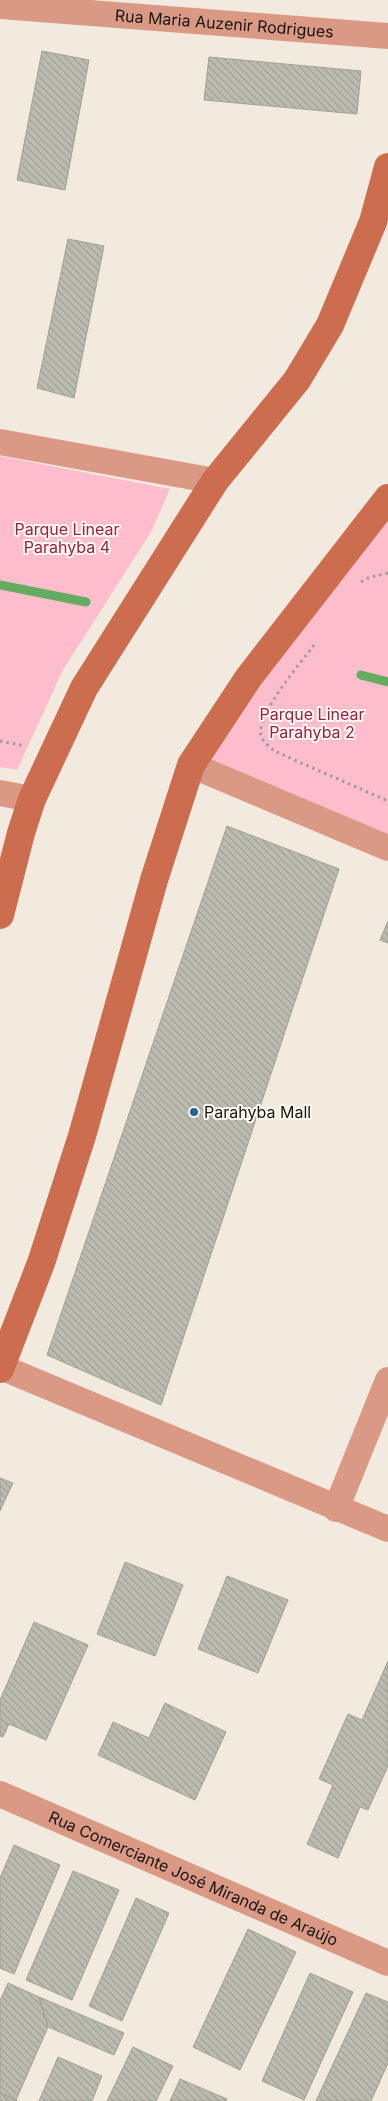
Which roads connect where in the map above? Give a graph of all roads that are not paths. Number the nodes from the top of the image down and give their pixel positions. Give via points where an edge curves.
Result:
1 (0, 6) edge
2 (388, 36) edge
3 (388, 167) edge
4 (0, 442) edge
5 (215, 481) junction
6 (388, 498) edge
7 (191, 765) junction
8 (0, 793) edge
9 (32, 799) junction
10 (388, 848) edge
11 (0, 915) edge
12 (1, 1368) edge
13 (388, 1380) edge
14 (336, 1509) junction
15 (388, 1529) edge
16 (0, 1794) edge
17 (388, 1963) edge

1 - 2 street, Rua Maria Auzenir Rodrigues
3 - 5 main road via 373,222 330,326 297,380
4 - 5 street
5 - 9 main road via 84,688
6 - 7 main road via 249,677
7 - 10 street
7 - 12 main road via 154,880 79,1145 41,1263
8 - 9 street
9 - 11 main road
12 - 14 street
13 - 14 street
14 - 15 street
16 - 17 street, Rua Comerciante José Miranda de Araújo

